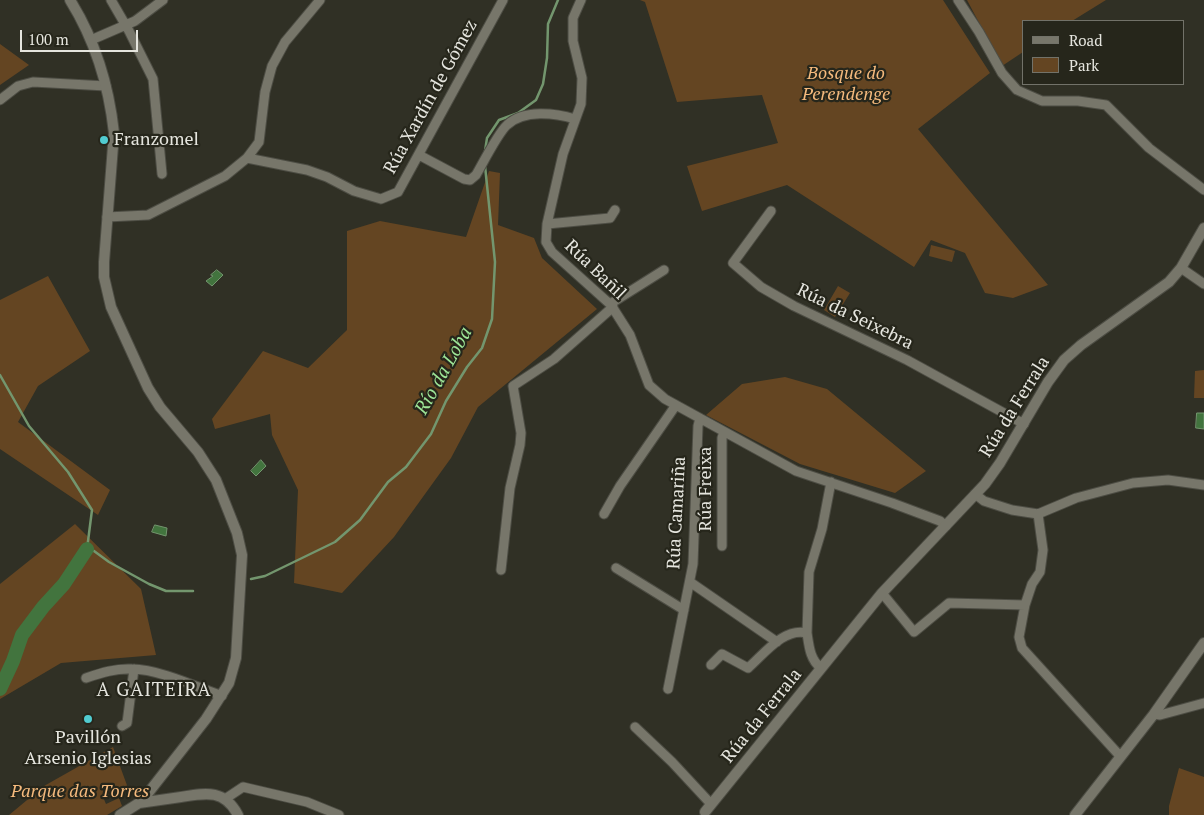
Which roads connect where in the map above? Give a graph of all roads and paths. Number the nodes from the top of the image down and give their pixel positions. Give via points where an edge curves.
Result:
1 (70, 0) edge
2 (111, 0) edge
3 (320, 0) edge
4 (503, 0) edge
5 (581, 0) edge
6 (958, 0) edge
7 (157, 2) edge
8 (126, 26) junction
9 (91, 40) junction
10 (106, 86) junction
11 (0, 100) edge
12 (575, 119) junction
13 (419, 155) junction
14 (247, 158) junction
15 (162, 174) dead end
16 (1204, 190) edge
17 (615, 210) dead end
18 (771, 211) dead end
19 (107, 217) junction
20 (547, 224) junction
21 (1204, 228) edge
22 (1181, 268) junction
23 (664, 270) dead end
24 (1204, 284) edge
25 (611, 305) junction
26 (676, 405) junction
27 (700, 418) junction
28 (1024, 424) junction
29 (724, 432) junction
30 (831, 482) junction
31 (1204, 485) edge
32 (975, 494) junction
33 (604, 514) dead end
34 (1038, 514) junction
35 (946, 526) junction
36 (722, 546) dead end
37 (616, 568) dead end
38 (500, 570) dead end
39 (690, 582) junction
40 (882, 593) junction
41 (1024, 605) junction
42 (684, 610) junction
43 (807, 633) junction
44 (777, 642) junction
45 (1204, 643) edge
46 (710, 666) dead end
47 (821, 668) junction
48 (134, 669) junction
49 (86, 678) dead end
50 (668, 689) dead end
51 (222, 696) junction
52 (1204, 703) edge
53 (1154, 714) junction
54 (122, 726) dead end
55 (634, 727) dead end
56 (1120, 756) junction
57 (225, 799) junction
58 (139, 803) junction
59 (706, 812) edge
60 (120, 815) edge
61 (238, 815) edge
62 (339, 815) edge
63 (1075, 815) edge

1 - 9 street
2 - 8 street
3 - 14 street via 285,42 272,66 265,92 259,142
4 - 13 street, Rúa Xardín de Gómez
5 - 12 street, Rúa Bañil via 573,18 573,41 582,78 581,104
6 - 16 street via 1002,73 1017,90 1042,100 1106,104 1149,148
7 - 8 street via 142,17
8 - 9 street
8 - 15 street via 153,79
9 - 10 street
10 - 11 street via 33,82 18,86
10 - 19 street via 114,134
12 - 13 street via 541,113 523,116 507,125 470,180
12 - 20 street, Rúa Bañil via 563,154
13 - 14 street, Rúa Xardín de Gómez via 398,192 381,199 307,170
14 - 19 street via 225,176 148,215
17 - 20 street via 610,218
18 - 28 street, Rúa da Seixebra via 733,262 761,287 907,360
19 - 51 street via 104,277 111,307 148,388 216,480 237,533 242,569 236,658
20 - 25 street, Rúa Bañil via 546,242 552,252
21 - 22 street, Rúa da Ferrala
22 - 24 street
22 - 28 street, Rúa da Ferrala via 1169,282 1064,360
23 - 25 street
25 - 26 street, Rúa Bañil via 630,335 649,385
25 - 38 street via 554,359 513,386 521,433 510,488
26 - 27 street, Rúa Bañil
26 - 33 street
27 - 29 street, Rúa Bañil
27 - 39 street, Rúa Camariña
28 - 32 street, Rúa da Ferrala via 1000,463
29 - 30 street, Rúa Bañil via 796,471
29 - 36 street, Rúa Freixa
30 - 35 street, Rúa Bañil via 940,521
30 - 43 street via 809,572
31 - 34 street via 1168,480 1133,483 1076,498
32 - 34 street via 984,501 1012,510
32 - 35 street, Rúa da Ferrala
34 - 41 street via 1042,550 1040,572
35 - 40 street, Rúa da Ferrala
37 - 42 street, Rúa Camariña
39 - 42 street, Rúa Camariña
39 - 44 street
40 - 41 street via 914,632 949,604
40 - 47 street, Rúa da Ferrala
41 - 56 street via 1019,637 1022,648
42 - 50 street, Rúa Camariña
43 - 44 street via 788,634
43 - 47 street via 809,648
44 - 46 street via 748,668 722,654
45 - 53 street
47 - 59 street, Rúa da Ferrala
48 - 49 street via 107,671
48 - 51 street
48 - 54 street via 127,723
51 - 58 street
52 - 53 street via 1160,716
53 - 56 street
55 - 59 street via 672,762
56 - 63 street
57 - 58 street via 205,793
57 - 61 street
57 - 62 street via 243,787 308,802
58 - 60 street

